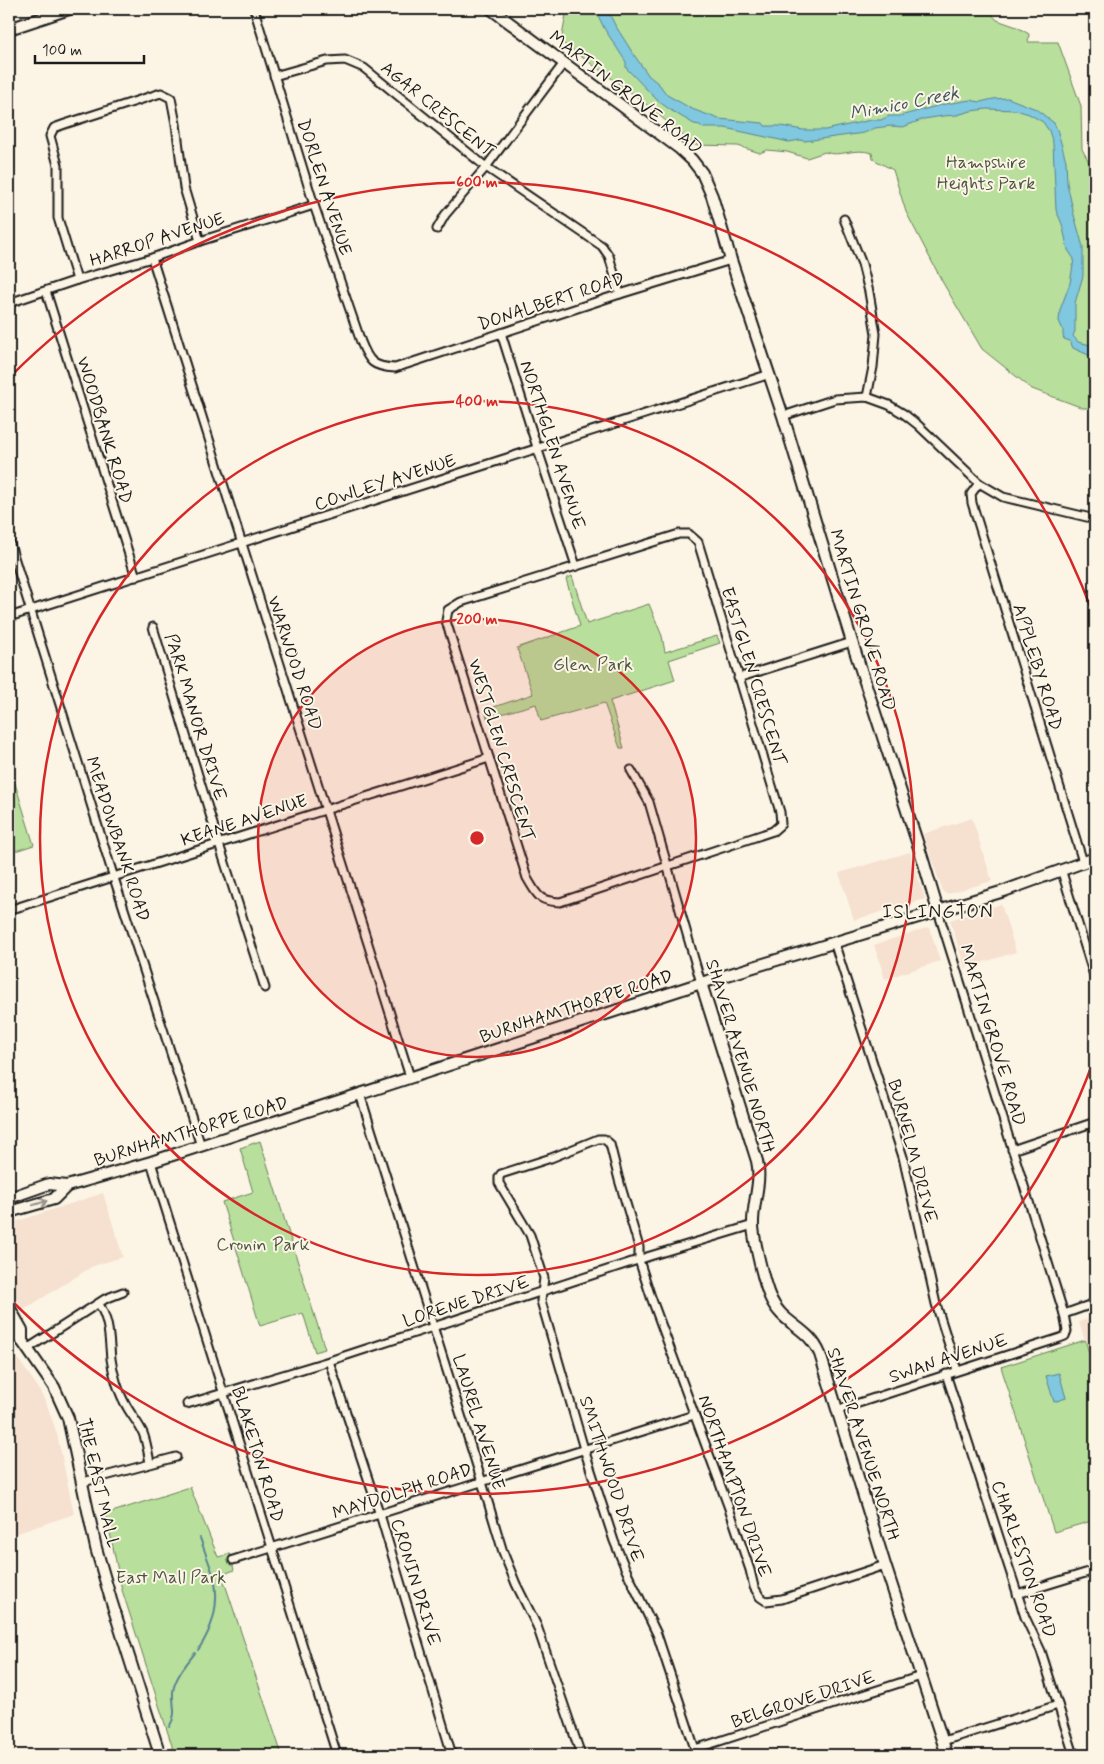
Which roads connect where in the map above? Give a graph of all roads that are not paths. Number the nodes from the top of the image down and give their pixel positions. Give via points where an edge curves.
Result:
1 (69, 9) edge
2 (254, 9) edge
3 (491, 9) edge
4 (9, 29) edge
5 (564, 62) junction
6 (274, 76) junction
7 (486, 167) junction
8 (314, 205) junction
9 (844, 219) dead end
10 (437, 229) dead end
11 (200, 241) junction
12 (152, 258) junction
13 (731, 260) junction
14 (77, 280) junction
15 (46, 291) junction
16 (620, 294) junction
17 (9, 303) edge
18 (501, 333) junction
19 (379, 367) joint
20 (770, 374) junction
21 (867, 396) junction
22 (784, 416) junction
23 (537, 449) junction
24 (980, 483) junction
25 (1095, 518) edge
26 (9, 541) edge
27 (242, 544) junction
28 (576, 566) junction
29 (136, 577) junction
30 (30, 610) junction
31 (9, 617) edge
32 (153, 627) dead end
33 (852, 642) junction
34 (738, 678) junction
35 (489, 758) junction
36 (631, 770) dead end
37 (326, 810) junction
38 (219, 844) junction
39 (1095, 858) edge
40 (1083, 862) junction
41 (667, 868) junction
42 (1061, 869) junction
43 (114, 878) junction
44 (9, 910) edge
45 (938, 911) junction
46 (834, 942) junction
47 (1095, 979) edge
48 (701, 983) junction
49 (265, 988) dead end
50 (9, 1054) edge
51 (9, 1065) edge
52 (410, 1077) junction
53 (360, 1094) junction
54 (1095, 1122) edge
55 (201, 1146) junction
56 (1012, 1150) junction
57 (151, 1162) junction
58 (67, 1186) junction
59 (9, 1198) edge
60 (9, 1212) edge
61 (753, 1225) junction
62 (639, 1260) junction
63 (124, 1292) dead end
64 (542, 1292) junction
65 (1095, 1303) edge
66 (99, 1304) junction
67 (9, 1307) edge
68 (1064, 1314) junction
69 (433, 1326) junction
70 (9, 1329) edge
71 (1066, 1333) joint
72 (25, 1345) junction
73 (330, 1361) junction
74 (957, 1370) junction
75 (946, 1374) junction
76 (223, 1394) junction
77 (187, 1404) dead end
78 (838, 1410) junction
79 (694, 1415) junction
80 (584, 1449) junction
81 (176, 1457) dead end
82 (150, 1463) junction
83 (83, 1482) junction
84 (482, 1482) junction
85 (380, 1514) junction
86 (272, 1548) junction
87 (233, 1560) dead end
88 (885, 1565) junction
89 (1095, 1570) edge
90 (1017, 1594) junction
91 (921, 1676) junction
92 (1058, 1705) junction
93 (943, 1741) junction
94 (696, 1752) edge
95 (160, 1755) edge
96 (337, 1755) edge
97 (452, 1755) edge
98 (581, 1755) edge
99 (947, 1755) edge
100 (1074, 1755) edge

1 - 4 main road
2 - 6 street, DORLEN AVENUE
3 - 5 main road, MARTIN GROVE ROAD
5 - 7 street
5 - 13 main road, MARTIN GROVE ROAD via 692,160 710,190
6 - 7 street, AGAR CRESCENT via 327,61 345,60 364,68
6 - 8 street, DORLEN AVENUE
7 - 10 street
7 - 16 street, AGAR CRESCENT via 602,246 609,256
8 - 11 street, HARROP AVENUE
8 - 19 street, DORLEN AVENUE via 360,342 368,359
9 - 21 street via 862,264 876,334
11 - 12 street, HARROP AVENUE
11 - 14 street via 184,188 170,98 161,93 54,128 50,136 58,165 58,218
12 - 14 street, HARROP AVENUE
12 - 27 street, WARWOOD ROAD
13 - 16 street, DONALBERT ROAD
13 - 20 main road, MARTIN GROVE ROAD
14 - 15 street, HARROP AVENUE
15 - 17 street, HARROP AVENUE
15 - 29 street, WOODBANK ROAD
16 - 18 street, DONALBERT ROAD
18 - 19 street, DONALBERT ROAD via 394,368
18 - 23 street, NORTHGLEN AVENUE
20 - 22 main road, MARTIN GROVE ROAD
20 - 23 street, COWLEY AVENUE
21 - 22 street via 835,399
21 - 24 street via 904,414
22 - 33 main road, MARTIN GROVE ROAD
23 - 27 street, COWLEY AVENUE
23 - 28 street, NORTHGLEN AVENUE
24 - 25 street via 1003,496
24 - 40 street, APPLEBY ROAD via 971,494 972,502
26 - 30 street, MEADOWBANK ROAD
27 - 29 street, COWLEY AVENUE
27 - 37 street, WARWOOD ROAD
28 - 34 street, EASTGLEN CRESCENT via 679,534 689,534 698,542
28 - 35 street, WESTGLEN CRESCENT via 461,602 448,610 446,621
29 - 30 street, COWLEY AVENUE
30 - 31 street, COWLEY AVENUE
30 - 43 street, MEADOWBANK ROAD
32 - 38 street, PARK MANOR DRIVE
33 - 34 street
33 - 45 main road, MARTIN GROVE ROAD
34 - 41 street, EASTGLEN CRESCENT via 781,815 781,824 773,831
35 - 37 street, KEANE AVENUE
35 - 41 street, WESTGLEN CRESCENT via 527,878 545,901 560,902
36 - 41 street, SHAVER AVENUE NORTH via 649,802
37 - 38 street, KEANE AVENUE
37 - 52 street, WARWOOD ROAD
38 - 43 street, KEANE AVENUE
38 - 49 street, PARK MANOR DRIVE
39 - 40 main road, BURNHAMTHORPE ROAD
40 - 42 main road, BURNHAMTHORPE ROAD
41 - 48 street, SHAVER AVENUE NORTH
42 - 45 main road, BURNHAMTHORPE ROAD
42 - 47 street
43 - 44 street, KEANE AVENUE
43 - 55 street, MEADOWBANK ROAD
45 - 46 main road, BURNHAMTHORPE ROAD
45 - 56 street, MARTIN GROVE ROAD
46 - 48 main road, BURNHAMTHORPE ROAD
46 - 74 street, BURNELM DRIVE via 903,1157 936,1304
48 - 52 main road, BURNHAMTHORPE ROAD
48 - 61 main road, SHAVER AVENUE NORTH via 757,1161 759,1175
50 - 51 street
52 - 53 main road, BURNHAMTHORPE ROAD
53 - 55 main road, BURNHAMTHORPE ROAD
53 - 69 street, LAUREL AVENUE
54 - 56 street
55 - 57 main road, BURNHAMTHORPE ROAD
56 - 68 street, MARTIN GROVE ROAD
57 - 58 main road, BURNHAMTHORPE ROAD
57 - 76 street, BLAKETON ROAD
58 - 59 main road, BURNHAMTHORPE ROAD via 49,1184
60 -> 58 main road, BURNHAMTHORPE ROAD via 54,1199
61 - 62 street, LORENE DRIVE
61 - 78 main road, SHAVER AVENUE NORTH via 768,1294 778,1312 809,1336 816,1346
62 - 64 street, LORENE DRIVE
62 - 64 street, NORTHAMPTON DRIVE via 639,1247 610,1144 604,1139 590,1142 504,1172 499,1177 499,1184 530,1235 544,1278
62 - 79 street, NORTHAMPTON DRIVE
63 - 66 street
64 - 69 street, LORENE DRIVE
64 - 80 street, SMITHWOOD DRIVE via 543,1306
65 - 68 street
66 - 72 street
66 - 82 street via 108,1325 112,1360 122,1397 142,1432
67 - 72 main road, THE EAST MALL via 22,1330
68 - 71 street, MARTIN GROVE ROAD
69 - 73 street, LORENE DRIVE
69 - 84 street, LAUREL AVENUE
70 - 72 main road, THE EAST MALL
71 - 74 street, SWAN AVENUE via 1060,1338
72 - 83 main road, THE EAST MALL via 54,1387 66,1412
73 - 76 street, LORENE DRIVE
73 - 85 street, CRONIN DRIVE
74 - 75 street, SWAN AVENUE
75 - 78 street, SWAN AVENUE
75 - 90 street, CHARLESTON ROAD
76 - 77 street, LORENE DRIVE
76 - 86 street, BLAKETON ROAD
78 - 88 main road, SHAVER AVENUE NORTH
79 - 80 street, MAYDOLPH ROAD
79 - 88 street, NORTHAMPTON DRIVE via 760,1597 766,1601 782,1599
80 - 84 street, MAYDOLPH ROAD
80 - 94 street, SMITHWOOD DRIVE via 621,1557 657,1634
81 - 82 street
82 - 83 street
83 - 95 main road, THE EAST MALL via 96,1548
84 - 85 street, MAYDOLPH ROAD
84 - 98 street, LAUREL AVENUE via 503,1552 538,1626
85 - 86 street, MAYDOLPH ROAD
85 - 97 street, CRONIN DRIVE
86 - 87 street, MAYDOLPH ROAD
86 - 96 street, BLAKETON ROAD
88 - 91 main road, SHAVER AVENUE NORTH
89 - 90 street
90 - 92 street, CHARLESTON ROAD via 1041,1651
91 - 93 main road, SHAVER AVENUE NORTH
91 - 94 street, BELGROVE DRIVE
92 - 93 street
92 - 100 street, CHARLESTON ROAD
93 - 99 main road, SHAVER AVENUE NORTH

